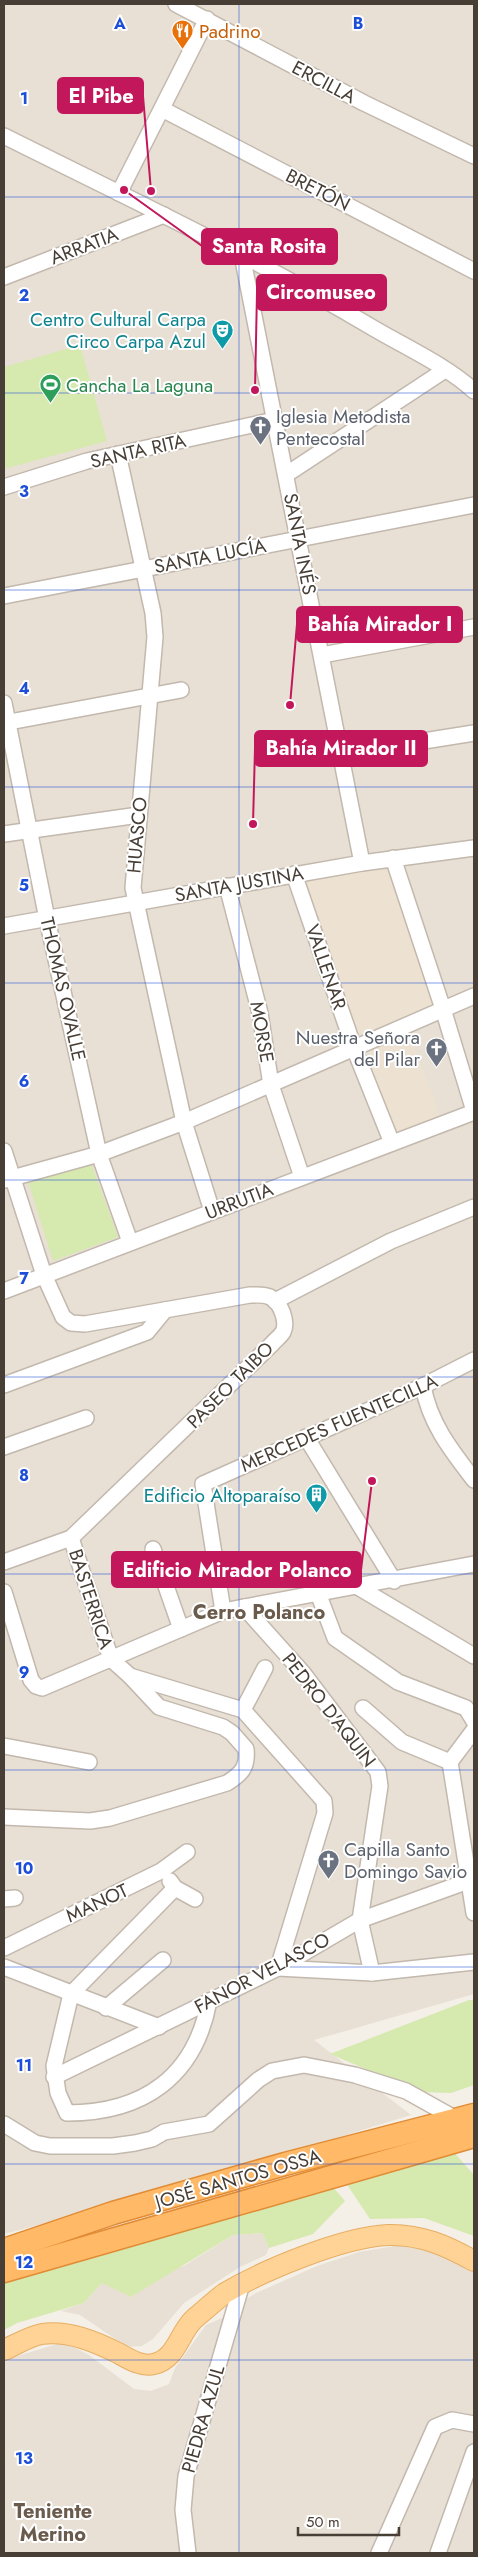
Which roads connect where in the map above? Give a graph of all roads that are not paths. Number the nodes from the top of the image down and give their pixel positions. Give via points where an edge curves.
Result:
1 (176, 4) edge
2 (207, 19) junction
3 (162, 108) junction
4 (4, 136) edge
5 (474, 156) edge
6 (119, 193) junction
7 (164, 215) junction
8 (242, 255) junction
9 (474, 271) edge
10 (4, 276) edge
11 (445, 370) junction
12 (474, 391) edge
13 (275, 420) junction
14 (118, 454) junction
15 (287, 474) junction
16 (4, 487) edge
17 (474, 505) edge
18 (299, 539) junction
19 (143, 569) junction
20 (4, 596) edge
21 (474, 627) edge
22 (322, 655) junction
23 (181, 690) dead end
24 (151, 697) junction
25 (4, 703) edge
26 (6, 723) edge
27 (474, 733) edge
28 (342, 754) junction
29 (139, 815) junction
30 (28, 830) junction
31 (4, 834) edge
32 (474, 848) edge
33 (393, 858) junction
34 (362, 863) junction
35 (294, 874) junction
36 (227, 886) junction
37 (136, 902) junction
38 (47, 919) junction
39 (4, 926) edge
40 (474, 996) edge
41 (443, 1009) junction
42 (354, 1048) junction
43 (271, 1085) junction
44 (474, 1112) edge
45 (184, 1122) junction
46 (392, 1143) junction
47 (4, 1152) edge
48 (99, 1154) junction
49 (7, 1177) edge
50 (302, 1177) junction
51 (474, 1206) edge
52 (212, 1211) junction
53 (130, 1242) junction
54 (44, 1275) junction
55 (4, 1291) edge
56 (275, 1301) junction
57 (165, 1310) junction
58 (474, 1360) edge
59 (4, 1385) edge
60 (423, 1386) junction
61 (86, 1418) dead end
62 (306, 1437) junction
63 (4, 1447) edge
64 (474, 1480) edge
65 (71, 1538) junction
66 (153, 1549) dead end
67 (4, 1562) edge
68 (473, 1566) edge
69 (394, 1581) junction
70 (358, 1587) junction
71 (4, 1592) edge
72 (318, 1592) junction
73 (244, 1607) junction
74 (223, 1611) junction
75 (181, 1629) junction
76 (474, 1656) edge
77 (111, 1659) junction
78 (265, 1668) dead end
79 (130, 1676) junction
80 (363, 1708) dead end
81 (243, 1710) junction
82 (474, 1721) edge
83 (474, 1730) edge
84 (4, 1746) edge
85 (89, 1762) dead end
86 (450, 1762) junction
87 (4, 1817) edge
88 (187, 1852) dead end
89 (161, 1871) junction
90 (472, 1879) edge
91 (176, 1888) junction
92 (195, 1899) dead end
93 (474, 1913) edge
94 (360, 1920) junction
95 (5, 1949) edge
96 (163, 1960) dead end
97 (474, 1962) edge
98 (4, 1967) edge
99 (278, 1968) junction
100 (372, 1973) junction
101 (72, 1994) junction
102 (209, 2001) junction
103 (106, 2008) junction
104 (159, 2027) junction
105 (54, 2077) junction
106 (466, 2118) edge
107 (4, 2124) edge
108 (474, 2136) edge
109 (4, 2250) edge
110 (474, 2261) edge
111 (4, 2270) edge
112 (240, 2287) junction
113 (4, 2350) edge
114 (474, 2424) edge
115 (474, 2452) edge
116 (188, 2553) edge
117 (379, 2553) edge
118 (438, 2553) edge

1 - 2 street, ERCILLA
2 - 3 street
2 - 5 street, ERCILLA via 364,103
3 - 6 street
3 - 9 street, BRETÓN
4 - 6 street
6 - 7 street
7 - 8 street
7 - 10 street, ARRATIA
8 - 11 street
8 - 13 street, SANTA INÉS
11 - 12 street
11 - 15 street
13 - 14 street, SANTA RITA
13 - 15 street, SANTA INÉS
14 - 16 street, SANTA RITA
14 - 19 street, HUASCO
15 - 18 street, SANTA INÉS
17 - 18 street, SANTA LUCÍA
18 - 19 street, SANTA LUCÍA
18 - 22 street, SANTA INÉS
19 - 20 street, SANTA LUCÍA
19 - 24 street, HUASCO via 155,637
21 - 22 street
22 - 28 street, SANTA INÉS
23 - 24 street
24 - 26 street
24 - 29 street, HUASCO
25 - 26 street, THOMAS OVALLE
26 - 30 street, THOMAS OVALLE
27 - 28 street
28 - 34 street, SANTA INÉS
29 - 30 street
29 - 37 street, HUASCO via 133,888
30 - 31 street
30 - 38 street, THOMAS OVALLE
32 - 33 street, SANTA JUSTINA
33 - 34 street, SANTA JUSTINA
33 - 41 street
34 - 35 street, SANTA JUSTINA
35 - 36 street, SANTA JUSTINA
35 - 42 street, VALLENAR
36 - 37 street, SANTA JUSTINA
36 - 43 street, MORSE via 260,1013
37 - 38 street, SANTA JUSTINA
37 - 45 street, HUASCO
38 - 39 street, SANTA JUSTINA
38 - 48 street, THOMAS OVALLE
40 - 41 street
41 - 42 street
41 - 44 street
42 - 43 street
42 - 46 street, VALLENAR
43 - 45 street
43 - 50 street, MORSE
44 - 46 street, URRUTIA
45 - 48 street
45 - 52 street, HUASCO
46 - 50 street, URRUTIA
47 - 49 street
48 - 49 street
48 - 53 street, THOMAS OVALLE
49 - 54 street
50 - 52 street, URRUTIA
51 - 56 street via 391,1241
52 - 53 street, URRUTIA
53 - 54 street, URRUTIA
54 - 55 street, URRUTIA
54 - 57 street via 63,1317 71,1323 85,1324
56 - 57 street via 271,1297 250,1295
56 - 65 street, PASEO TAIBO via 284,1318 282,1333
57 - 59 street via 147,1332
58 - 60 street, MERCEDES FUENTECILLA
60 - 62 street, MERCEDES FUENTECILLA
60 - 64 street via 432,1420
61 - 63 street
62 - 69 street
62 - 74 street, MERCEDES FUENTECILLA via 204,1484
65 - 67 street
65 - 77 street, BASTERRICA
66 - 75 street
68 - 69 street
69 - 70 street
70 - 72 street
70 - 76 street
71 - 77 street via 31,1680 36,1686 42,1688
72 - 73 street
72 - 82 street via 335,1638 398,1682 466,1708
73 - 74 street
73 - 94 street, PEDRO D'AQUIN via 303,1673 378,1772 380,1786
74 - 75 street
75 - 77 street
77 - 79 street
78 - 81 street
79 - 81 street
79 - 87 street via 159,1707 232,1732 246,1750 246,1767 227,1783 110,1818 90,1821
80 - 86 street via 402,1742
81 - 99 street via 324,1801 325,1813
83 - 86 street
84 - 85 street
86 - 90 street
88 - 89 street, MANOT
89 - 91 street
89 - 95 street, MANOT
90 - 93 street
90 - 94 street, FANOR VELASCO
91 - 92 street
91 - 101 street
94 - 99 street, FANOR VELASCO
94 - 100 street, PEDRO D'AQUIN
96 - 103 street
97 - 100 street
98 - 101 street
99 - 100 street
99 - 102 street, FANOR VELASCO
101 - 103 street
101 - 105 street
102 - 104 street, FANOR VELASCO
102 - 105 street via 205,2025 197,2044 178,2073 147,2096 89,2112 67,2113
103 - 104 street
104 - 105 street, FANOR VELASCO
106 - 107 street via 406,2091 304,2065 272,2071 209,2124 164,2132 152,2139 120,2145 35,2143
106 - 109 highway, JOSÉ SANTOS OSSA via 286,2164 113,2214
108 - 111 highway, JOSÉ SANTOS OSSA
110 - 112 main road via 423,2238 388,2235 325,2250 270,2271
112 - 113 main road via 224,2294 192,2321 170,2355 157,2364 146,2366 69,2335 42,2334
112 - 116 street, PIEDRA AZUL via 186,2476 183,2510
114 - 117 street via 452,2420 435,2427
115 - 118 street

